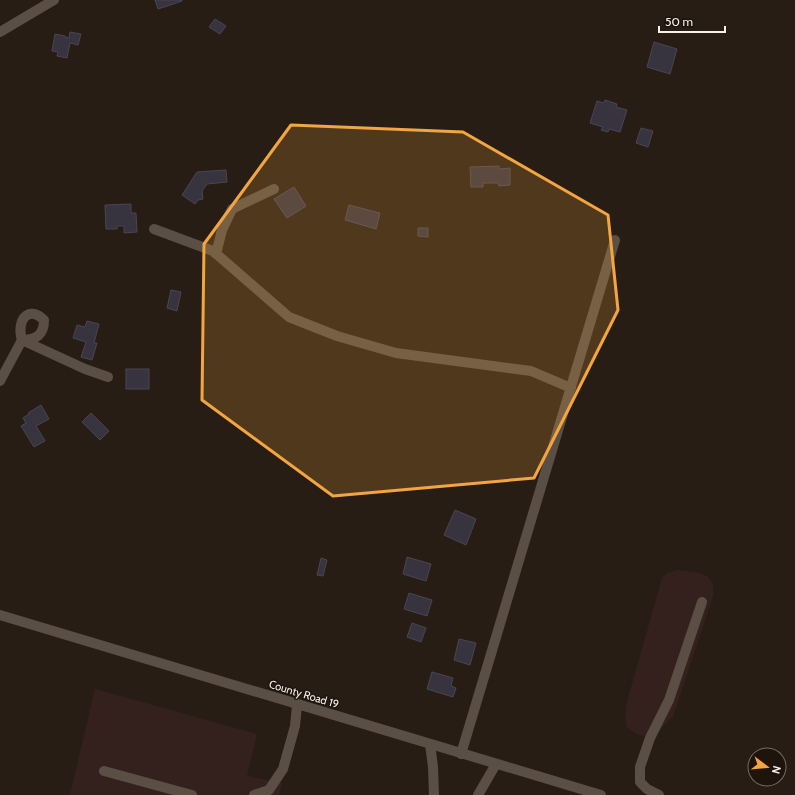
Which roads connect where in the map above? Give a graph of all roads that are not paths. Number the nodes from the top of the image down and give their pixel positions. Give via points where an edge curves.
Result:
1 (54, 0) edge
2 (0, 32) edge
3 (274, 189) dead end
4 (154, 229) dead end
5 (615, 240) dead end
6 (216, 254) junction
7 (108, 377) dead end
8 (0, 381) edge
9 (571, 388) junction
10 (702, 602) dead end
11 (0, 615) edge
12 (297, 705) junction
13 (430, 744) junction
14 (462, 754) junction
15 (496, 764) junction
16 (104, 771) dead end
17 (192, 795) edge
18 (254, 795) edge
19 (434, 795) edge
20 (478, 795) edge
21 (601, 795) edge
22 (660, 795) edge

1 - 2 street
3 - 6 street via 232,208 222,230
4 - 6 street
5 - 9 street
6 - 9 street via 290,317 338,336 396,353 531,372
7 - 8 street via 22,340
9 - 14 street
10 - 22 street via 669,700 650,738 640,767 640,782 647,789
11 - 12 street, County Road 19
12 - 13 street, County Road 19
12 - 18 street via 295,726 283,769 269,790
13 - 14 street, County Road 19
13 - 19 street
14 - 15 street, County Road 19
15 - 20 street
15 - 21 street, County Road 19
16 - 17 street

